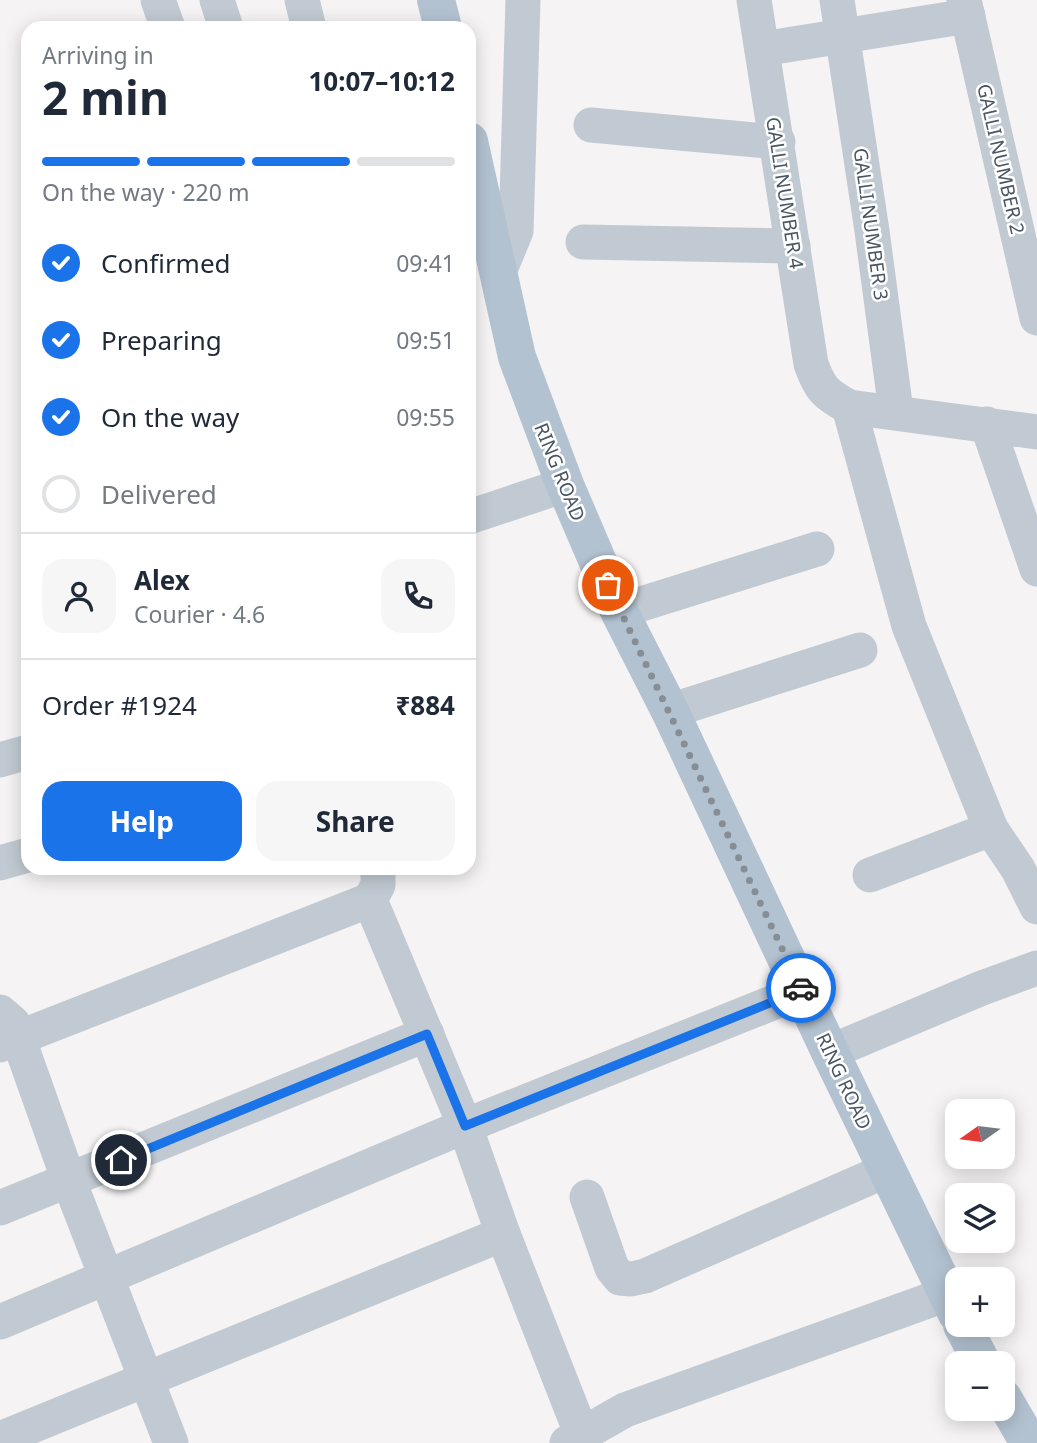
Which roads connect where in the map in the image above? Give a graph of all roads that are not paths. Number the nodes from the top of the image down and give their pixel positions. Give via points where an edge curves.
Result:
1 (158, 0) edge
2 (217, 0) edge
3 (302, 0) edge
4 (436, 0) edge
5 (523, 0) edge
6 (754, 0) edge
7 (836, 0) edge
8 (966, 8) edge
9 (166, 21) edge
10 (224, 21) edge
11 (307, 21) edge
12 (441, 21) edge
13 (844, 38) junction
14 (762, 49) junction
15 (591, 125) dead end
16 (778, 142) junction
17 (476, 172) edge
18 (583, 242) dead end
19 (793, 246) junction
20 (499, 272) junction
21 (1037, 318) edge
22 (849, 407) junction
23 (896, 411) junction
24 (987, 424) junction
25 (1037, 432) edge
26 (565, 485) junction
27 (476, 515) edge
28 (817, 549) dead end
29 (1037, 569) edge
30 (619, 611) junction
31 (860, 650) dead end
32 (670, 711) junction
33 (21, 754) edge
34 (0, 760) edge
35 (990, 829) junction
36 (21, 857) edge
37 (0, 863) edge
38 (1028, 865) edge
39 (870, 875) dead end
40 (374, 884) edge
41 (1037, 906) edge
42 (1037, 968) edge
43 (802, 990) junction
44 (6, 1032) edge
45 (427, 1034) junction
46 (830, 1052) junction
47 (465, 1126) junction
48 (887, 1170) junction
49 (69, 1181) junction
50 (587, 1197) dead end
51 (0, 1208) edge
52 (503, 1234) junction
53 (108, 1275) junction
54 (945, 1289) edge
55 (945, 1314) edge
56 (0, 1322) edge
57 (146, 1378) junction
58 (1015, 1419) edge
59 (0, 1439) edge
60 (578, 1441) edge
61 (171, 1443) edge
62 (1029, 1443) edge

1 - 9 street
2 - 10 street
3 - 11 street
4 - 12 main road
5 - 20 street via 516,231
6 - 14 street, GALLI NUMBER 4
7 - 13 street, GALLI NUMBER 3
8 - 13 street
8 - 21 street, GALLI NUMBER 2
13 - 14 street
13 - 23 street, GALLI NUMBER 3
14 - 16 street, GALLI NUMBER 4
15 - 16 street
16 - 19 street, GALLI NUMBER 4
17 - 20 main road, RING ROAD
18 - 19 street
19 - 22 street, GALLI NUMBER 4 via 811,363 819,386
20 - 26 main road, RING ROAD via 517,356
22 - 23 street
22 - 35 street via 909,626
23 - 24 street
24 - 25 street
24 - 29 street
26 - 27 street
26 - 30 main road, RING ROAD
28 - 30 street
30 - 32 main road, RING ROAD
31 - 32 street
32 - 43 main road, RING ROAD
33 - 34 street
35 - 38 street
35 - 39 street
36 - 37 street
38 - 41 street
40 - 44 street
40 - 45 street
42 - 46 street
43 - 46 main road, RING ROAD
43 - 47 street
44 - 49 street
45 - 47 street
45 - 49 street
46 - 48 main road, RING ROAD
47 - 52 street
47 - 53 street
48 - 50 street via 631,1279 620,1278 612,1268
48 - 54 main road, RING ROAD
49 - 51 street
49 - 53 street
52 - 57 street
52 - 60 street
53 - 56 street
53 - 57 street
55 - 60 street via 625,1410
57 - 59 street
57 - 61 street
58 - 62 main road

